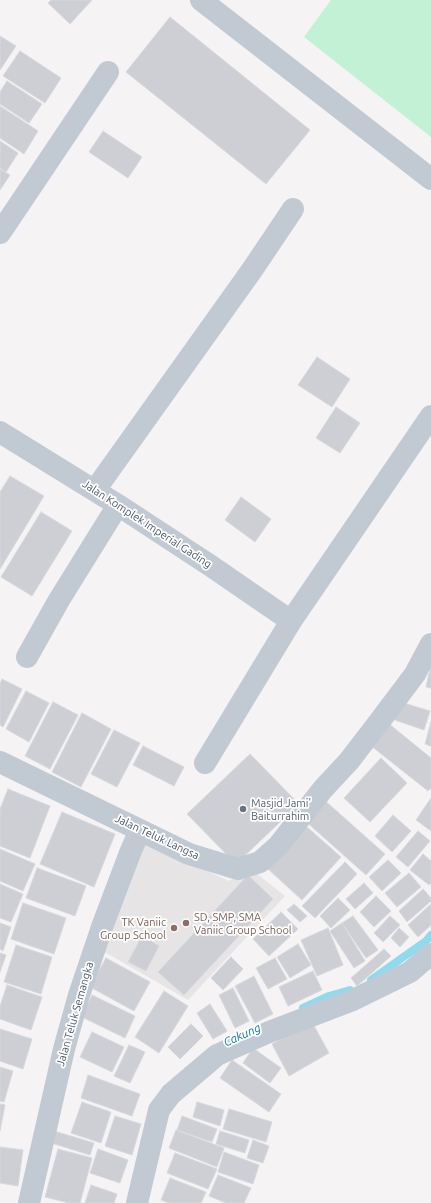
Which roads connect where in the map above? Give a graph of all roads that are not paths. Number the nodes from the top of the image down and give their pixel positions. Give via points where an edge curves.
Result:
1 (201, 0) edge
2 (108, 72) dead end
3 (431, 179) edge
4 (292, 209) dead end
5 (0, 233) edge
6 (431, 416) edge
7 (0, 432) edge
8 (95, 490) junction
9 (118, 505) junction
10 (291, 621) junction
11 (431, 644) edge
12 (27, 657) dead end
13 (0, 762) edge
14 (205, 763) dead end
15 (140, 830) junction
16 (431, 954) edge
17 (29, 1203) edge
18 (137, 1203) edge

1 - 3 street
2 - 5 street
4 - 8 street via 252,270
6 - 10 street
7 - 8 street, Jalan Komplek Imperial Gading
8 - 9 street, Jalan Komplek Imperial Gading
9 - 10 street, Jalan Komplek Imperial Gading
9 - 12 street
10 - 14 street
11 - 15 street, Jalan Teluk Langsa via 415,674 349,761 323,789 278,846 260,862 238,869 189,854
13 - 15 street, Jalan Teluk Langsa
15 - 17 street, Jalan Teluk Semangka via 102,927 79,995
16 - 18 street via 410,972 353,1000 217,1055 171,1094 159,1110

